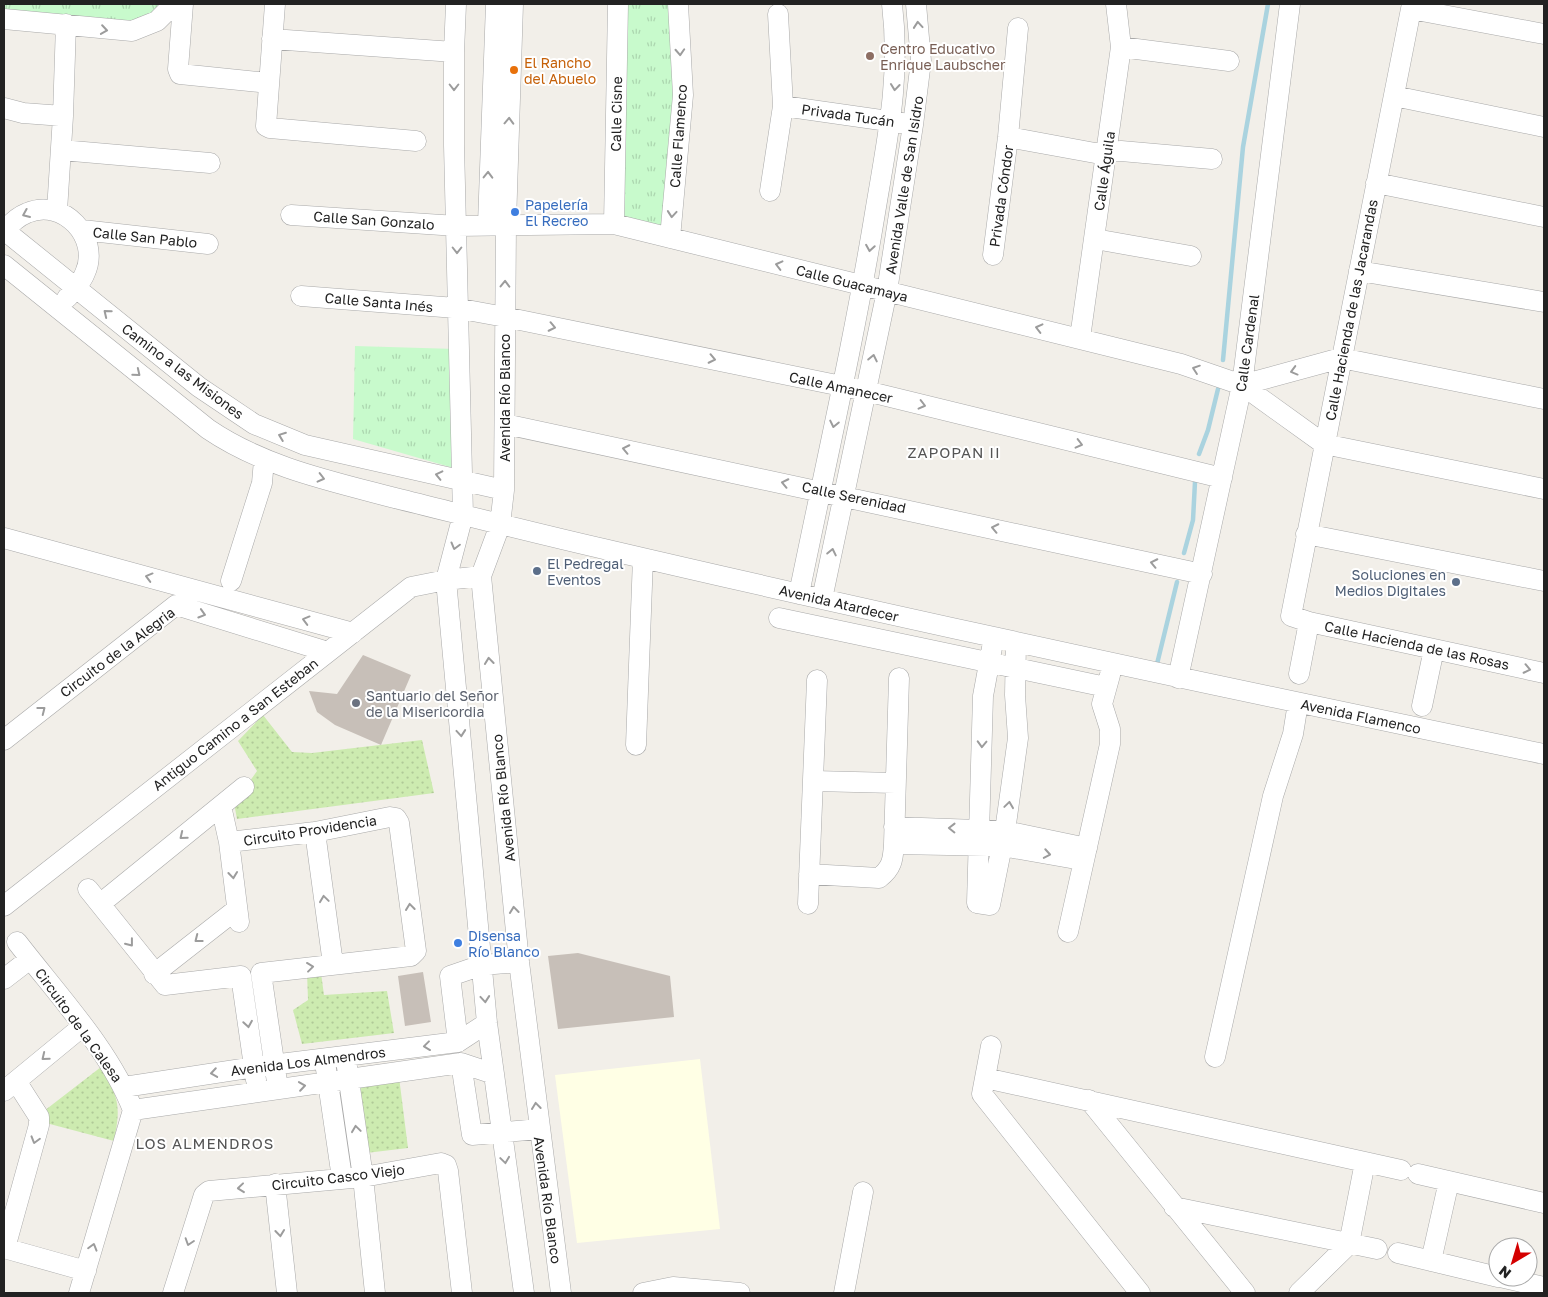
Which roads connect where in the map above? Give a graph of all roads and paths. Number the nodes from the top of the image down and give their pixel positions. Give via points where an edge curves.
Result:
1 (174, 4) edge
2 (183, 4) edge
3 (275, 4) edge
4 (456, 4) edge
5 (496, 4) edge
6 (513, 4) edge
7 (618, 4) edge
8 (678, 4) edge
9 (892, 4) edge
10 (916, 4) edge
11 (1116, 4) edge
12 (1290, 4) edge
13 (1412, 6) edge
14 (778, 14) dead end
15 (4, 19) edge
16 (66, 24) junction
17 (1018, 28) dead end
18 (1544, 34) edge
19 (272, 39) junction
20 (1121, 47) junction
21 (454, 52) junction
22 (1229, 61) dead end
23 (269, 84) junction
24 (1394, 96) junction
25 (783, 106) junction
26 (4, 108) edge
27 (63, 116) junction
28 (890, 121) junction
29 (914, 125) junction
30 (1544, 127) edge
31 (1008, 137) junction
32 (416, 141) dead end
33 (61, 150) junction
34 (1106, 152) junction
35 (1212, 160) dead end
36 (210, 163) dead end
37 (1376, 183) junction
38 (770, 190) dead end
39 (57, 211) junction
40 (291, 215) dead end
41 (1544, 217) edge
42 (497, 224) junction
43 (614, 224) junction
44 (457, 226) junction
45 (82, 230) junction
46 (4, 231) edge
47 (670, 238) junction
48 (1094, 239) junction
49 (208, 244) dead end
50 (993, 255) dead end
51 (1191, 256) dead end
52 (4, 265) edge
53 (1358, 272) junction
54 (863, 286) junction
55 (76, 288) junction
56 (887, 291) junction
57 (301, 296) dead end
58 (1544, 302) edge
59 (456, 308) junction
60 (58, 309) junction
61 (505, 317) junction
62 (1080, 338) junction
63 (1341, 358) junction
64 (1242, 385) junction
65 (842, 386) junction
66 (866, 391) junction
67 (1544, 399) edge
68 (505, 424) junction
69 (1324, 444) junction
70 (264, 460) junction
71 (1222, 478) junction
72 (463, 480) junction
73 (1544, 489) edge
74 (504, 490) junction
75 (820, 490) junction
76 (843, 495) junction
77 (463, 515) junction
78 (500, 525) junction
79 (1306, 534) junction
80 (4, 538) edge
81 (643, 558) junction
82 (1202, 574) junction
83 (481, 576) junction
84 (446, 580) junction
85 (230, 581) dead end
86 (1544, 581) edge
87 (182, 585) junction
88 (799, 594) junction
89 (822, 599) junction
90 (176, 605) junction
91 (778, 618) dead end
92 (1300, 619) junction
93 (352, 633) junction
94 (994, 637) junction
95 (1016, 643) junction
96 (1434, 649) junction
97 (328, 652) junction
98 (989, 663) junction
99 (1113, 663) junction
100 (1016, 667) junction
101 (1544, 673) edge
102 (1299, 674) dead end
103 (899, 678) dead end
104 (1178, 678) junction
105 (817, 680) dead end
106 (1106, 687) junction
107 (1298, 703) junction
108 (1422, 706) dead end
109 (4, 740) edge
110 (636, 745) dead end
111 (1544, 754) edge
112 (814, 781) junction
113 (895, 783) junction
114 (244, 787) dead end
115 (221, 806) junction
116 (315, 832) junction
117 (894, 836) junction
118 (978, 837) junction
119 (1003, 839) junction
120 (229, 842) junction
121 (1085, 854) junction
122 (809, 874) junction
123 (808, 904) dead end
124 (4, 906) edge
125 (1068, 932) dead end
126 (17, 942) dead end
127 (30, 959) junction
128 (519, 962) junction
129 (333, 964) junction
130 (482, 965) junction
131 (154, 974) junction
132 (4, 980) edge
133 (487, 1023) junction
134 (83, 1026) junction
135 (458, 1042) junction
136 (991, 1046) dead end
137 (345, 1056) junction
138 (1215, 1057) dead end
139 (324, 1058) junction
140 (461, 1063) junction
141 (265, 1066) junction
142 (494, 1074) junction
143 (349, 1078) junction
144 (985, 1078) junction
145 (168, 1080) junction
146 (328, 1082) junction
147 (10, 1086) edge
148 (124, 1087) junction
149 (278, 1089) junction
150 (258, 1092) junction
151 (1089, 1100) junction
152 (171, 1105) junction
153 (133, 1110) junction
154 (539, 1129) junction
155 (502, 1134) junction
156 (1365, 1162) junction
157 (363, 1177) junction
158 (342, 1178) junction
159 (1449, 1181) junction
160 (275, 1184) junction
161 (863, 1192) dead end
162 (1544, 1203) edge
163 (1174, 1207) junction
164 (1350, 1244) junction
165 (4, 1248) edge
166 (1377, 1249) dead end
167 (1398, 1253) dead end
168 (1431, 1261) junction
169 (86, 1270) junction
170 (1488, 1274) edge
171 (79, 1293) edge
172 (173, 1293) edge
173 (287, 1293) edge
174 (375, 1293) edge
175 (462, 1293) edge
176 (524, 1293) edge
177 (561, 1293) edge
178 (643, 1293) edge
179 (740, 1293) edge
180 (844, 1293) edge
181 (1140, 1293) edge
182 (1245, 1293) edge
183 (1299, 1293) edge

16 -> 1 street via 132,31 157,21
2 - 23 street via 180,74
3 - 19 street
4 - 21 street
42 -> 5 street
42 -> 6 street, Avenida Río Blanco
7 - 43 street, Calle Cisne
8 -> 47 street, Calle Flamenco via 683,95
9 -> 28 street, Avenida Valle de San Isidro via 896,62
29 -> 10 street, Avenida Valle de San Isidro via 921,62
11 - 20 street, Calle Águila
12 - 64 street, Calle Cardenal
13 - 18 street
13 - 24 street, Calle Hacienda de las Jacarandas
14 - 25 street, Privada Tucán
15 - 16 street
16 - 27 street
17 - 31 street, Privada Cóndor
19 - 21 street
19 - 23 street
20 - 22 street
20 - 34 street, Calle Águila
21 -> 44 street
23 - 32 street via 264,121 270,128
24 - 30 street
24 - 37 street, Calle Hacienda de las Jacarandas
25 - 28 street, Privada Tucán
25 - 38 street, Privada Tucán
26 - 27 street
27 - 33 street
28 - 29 street, Privada Tucán
28 -> 54 street, Avenida Valle de San Isidro
29 - 56 street, Avenida Valle de San Isidro
31 - 34 street, Privada Cóndor via 1095,153
31 - 50 street, Privada Cóndor
33 - 36 street
33 - 39 street
34 - 35 street, Privada Cóndor
34 - 48 street, Calle Águila
37 - 41 street
37 - 53 street, Calle Hacienda de las Jacarandas
39 - 45 street via 71,218
39 -> 46 street via 27,212
40 - 44 street, Calle San Gonzalo
42 - 43 street, Calle Guacamaya
42 - 44 street, Calle Guacamaya
61 -> 42 street, Avenida Río Blanco
43 - 47 street, Calle Guacamaya
44 -> 59 street
45 - 49 street, Calle San Pablo
45 - 55 street via 88,244 89,259
46 - 55 street, Camino a las Misiones
54 -> 47 street, Calle Guacamaya
48 - 51 street
48 - 62 street, Calle Águila
52 - 60 street, Camino a las Misiones
53 - 58 street
53 - 63 street, Calle Hacienda de las Jacarandas
54 - 56 street, Calle Guacamaya
54 - 65 street, Avenida Valle de San Isidro
55 - 60 street
72 -> 55 street, Camino a las Misiones via 305,445 254,424 199,387
62 -> 56 street, Calle Guacamaya
66 -> 56 street, Avenida Valle de San Isidro
57 - 59 street, Calle Santa Inés
59 - 61 street, Calle Amanecer
59 - 72 street
60 -> 70 street, Camino a las Misiones via 208,429
61 -> 65 street, Calle Amanecer
61 - 68 street, Avenida Río Blanco
64 -> 62 street, Calle Guacamaya via 1181,364
63 -> 64 street
63 - 67 street
63 - 69 street, Calle Hacienda de las Jacarandas
64 - 69 street, Calle Guacamaya
64 - 71 street, Calle Cardenal
65 - 66 street, Calle Amanecer
65 -> 75 street, Avenida Valle de San Isidro
66 -> 71 street, Calle Amanecer
66 - 76 street, Avenida Valle de San Isidro
68 - 74 street, Avenida Río Blanco
75 -> 68 street, Calle Serenidad
69 - 73 street
69 - 79 street, Calle Hacienda de las Jacarandas
70 -> 77 street, Camino a las Misiones
70 - 85 street via 262,483
71 - 82 street, Calle Cardenal
72 - 74 street, Camino a las Misiones
72 - 77 street
74 - 78 street, Avenida Río Blanco
75 - 76 street, Calle Serenidad
75 - 88 street, Avenida Valle de San Isidro
82 -> 76 street, Calle Serenidad
89 -> 76 street, Avenida Valle de San Isidro
77 - 78 street, Camino a las Misiones
77 -> 84 street
78 - 81 street, Avenida Atardecer
78 - 83 street, Avenida Río Blanco
79 - 86 street
79 - 92 street, Calle Hacienda de las Jacarandas
87 -> 80 street
81 - 88 street, Avenida Atardecer
81 - 110 street
82 - 104 street, Calle Cardenal
83 - 84 street, Antiguo Camino a San Esteban
128 -> 83 street, Avenida Río Blanco
84 - 93 street, Antiguo Camino a San Esteban via 411,587
84 -> 130 street
87 - 90 street
93 -> 87 street
88 - 89 street, Avenida Atardecer
89 - 94 street, Avenida Atardecer
90 -> 97 street, Circuito de la Alegria
109 -> 90 street, Circuito de la Alegria
91 - 98 street
92 - 96 street, Calle Hacienda de las Rosas
92 - 102 street, Calle Hacienda de las Jacarandas
93 - 97 street, Antiguo Camino a San Esteban
94 - 95 street, Avenida Atardecer
94 - 98 street
95 - 99 street, Avenida Atardecer
95 - 100 street
96 -> 101 street, Calle Hacienda de las Rosas
96 - 108 street
97 - 124 street, Antiguo Camino a San Esteban
98 - 100 street
98 -> 118 street via 983,696
99 - 104 street, Avenida Atardecer
99 - 106 street
100 - 106 street
119 -> 100 street via 1018,738 1014,695
103 - 113 street
104 - 107 street, Avenida Flamenco
105 - 112 street
106 - 121 street via 1102,704 1110,729 1110,744
107 - 111 street, Avenida Flamenco
107 - 138 street via 1293,734 1273,796
112 - 113 street
112 - 122 street
113 - 117 street
114 - 115 street
115 - 120 street
115 -> 131 street via 94,896
116 - 120 street, Circuito Providencia
129 -> 116 street
129 -> 116 street, Circuito Providencia via 411,956 416,951 400,823 390,817
117 - 118 street
117 - 122 street via 893,861 879,878
118 - 119 street
118 - 119 street via 976,903 990,905
119 - 121 street
120 -> 131 street via 238,916
121 - 125 street
122 - 123 street
126 - 127 street, Circuito de la Calesa
127 - 132 street, Circuito de la Calesa
127 - 134 street, Circuito de la Calesa
128 - 130 street
154 -> 128 street, Avenida Río Blanco
141 -> 129 street, Circuito Providencia via 261,973
130 -> 133 street
130 - 135 street via 450,976
131 -> 141 street via 165,985 241,976
133 - 135 street, Avenida Los Almendros
133 - 142 street
134 -> 147 street
134 - 148 street, Circuito de la Calesa
135 -> 137 street, Avenida Los Almendros
136 - 144 street
137 - 139 street, Avenida Los Almendros
137 - 143 street
139 - 141 street, Avenida Los Almendros
139 - 146 street
140 - 142 street, Avenida Los Almendros
140 - 143 street, Avenida Los Almendros
140 - 155 street via 472,1135
141 -> 145 street, Avenida Los Almendros
141 - 149 street
141 - 150 street
142 - 155 street
143 - 146 street, Avenida Los Almendros
157 -> 143 street
144 - 151 street
144 - 181 street via 982,1094
145 - 148 street, Avenida Los Almendros
145 - 152 street
149 -> 146 street, Avenida Los Almendros
146 - 158 street
147 -> 165 street via 39,1117 39,1125
148 - 153 street, Circuito de la Calesa
149 - 150 street, Avenida Los Almendros
150 - 152 street, Avenida Los Almendros
151 - 156 street
151 - 163 street
152 - 153 street, Avenida Los Almendros
169 -> 153 street
154 - 155 street
154 - 177 street, Avenida Río Blanco
155 -> 176 street
156 - 159 street
156 - 164 street
157 - 158 street, Circuito Casco Viejo
157 - 174 street
157 - 175 street, Circuito Casco Viejo via 441,1163 446,1165
158 - 160 street, Circuito Casco Viejo
159 - 162 street
159 - 168 street
160 -> 172 street, Circuito Casco Viejo via 209,1191 204,1195
160 -> 173 street
161 - 180 street
163 - 164 street
163 - 182 street
164 - 166 street
164 - 183 street
165 - 169 street
167 - 168 street
168 - 170 street
169 - 171 street
178 - 179 street via 674,1287

